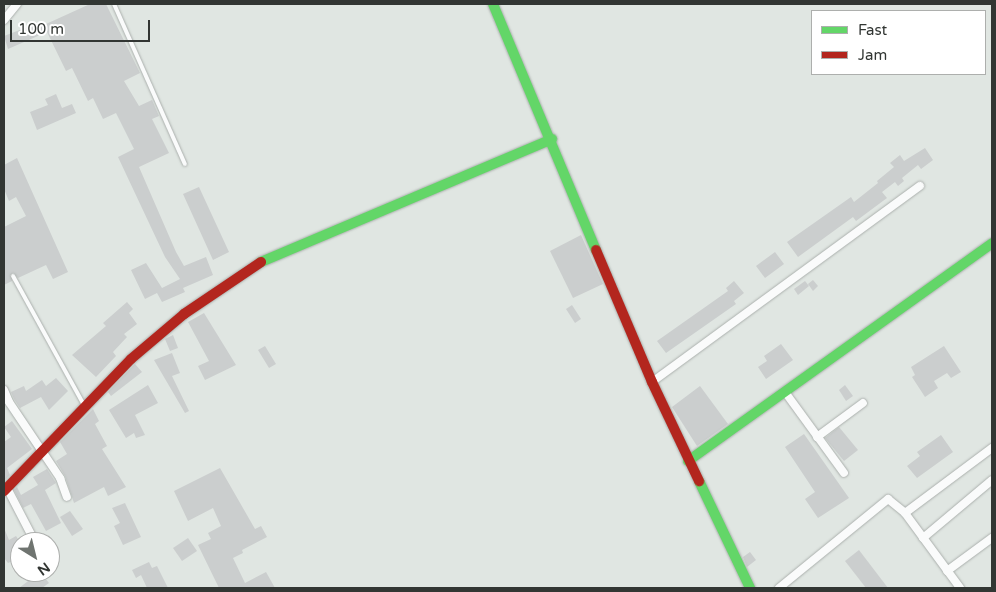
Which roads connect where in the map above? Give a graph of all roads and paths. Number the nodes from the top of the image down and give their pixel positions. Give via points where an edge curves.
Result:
1 (17, 4) edge
2 (114, 4) edge
3 (493, 4) edge
4 (4, 20) edge
5 (552, 139) junction
6 (185, 164) dead end
7 (920, 186) dead end
8 (992, 244) edge
9 (13, 276) dead end
10 (652, 382) junction
11 (4, 390) edge
12 (785, 392) junction
13 (863, 403) dead end
14 (84, 405) junction
15 (817, 436) junction
16 (992, 448) edge
17 (42, 450) junction
18 (688, 461) junction
19 (844, 473) dead end
20 (992, 480) edge
21 (6, 489) edge
22 (67, 497) dead end
23 (905, 513) junction
24 (30, 532) edge
25 (923, 538) junction
26 (992, 538) edge
27 (947, 571) junction
28 (750, 588) edge
29 (779, 588) edge
30 (960, 588) edge

1 - 4 street
2 - 6 lane
3 - 5 street
5 - 10 street
5 - 14 street via 276,254 242,272 184,314
7 - 10 street
8 - 12 street
9 - 14 lane
10 - 18 street
11 - 17 street
12 - 15 street
12 - 18 street
13 - 15 street
14 - 17 street
15 - 19 street
16 - 23 street
17 - 21 street
17 - 22 street
18 - 28 street
20 - 25 street
21 - 24 street
23 - 25 street
23 - 29 street via 888,499
25 - 27 street
26 - 27 street
27 - 30 street

